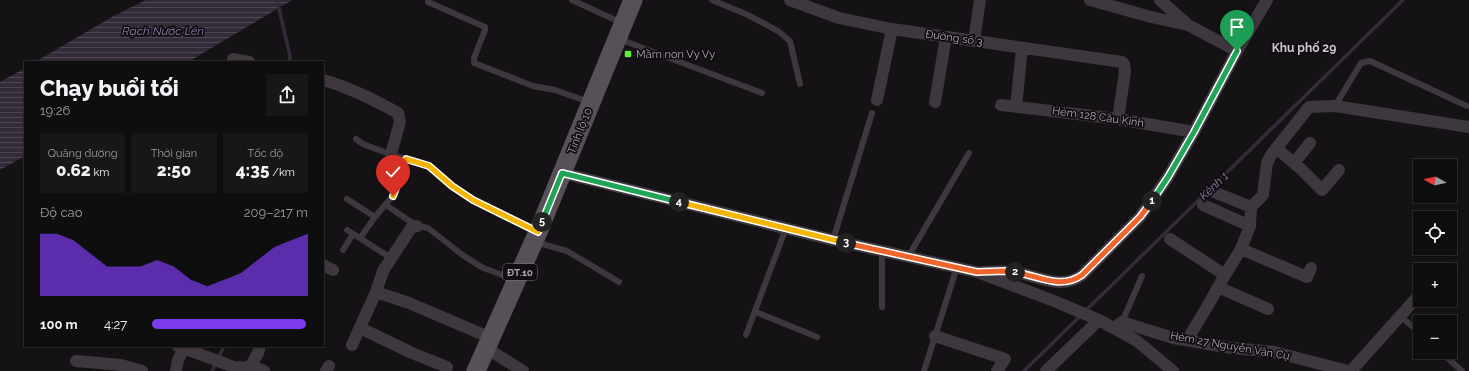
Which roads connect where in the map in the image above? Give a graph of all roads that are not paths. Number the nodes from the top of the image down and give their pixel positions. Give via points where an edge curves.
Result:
1 (572, 0) edge
2 (633, 0) edge
3 (712, 0) edge
4 (790, 0) edge
5 (980, 0) edge
6 (1090, 0) edge
7 (1160, 0) edge
8 (1267, 0) edge
9 (428, 2) dead end
10 (1188, 25) junction
11 (892, 29) junction
12 (620, 31) junction
13 (946, 37) junction
14 (974, 41) junction
15 (1022, 48) junction
16 (1237, 51) junction
17 (233, 59) dead end
18 (244, 61) edge
19 (324, 80) edge
20 (800, 84) dead end
21 (762, 93) dead end
22 (877, 100) dead end
23 (935, 102) dead end
24 (591, 103) junction
25 (1001, 105) dead end
26 (1335, 106) junction
27 (1467, 106) dead end
28 (1016, 107) junction
29 (872, 113) dead end
30 (1118, 119) junction
31 (1469, 127) edge
32 (1194, 132) junction
33 (356, 139) dead end
34 (1310, 143) dead end
35 (1276, 148) junction
36 (969, 153) dead end
37 (391, 154) junction
38 (406, 159) junction
39 (1294, 163) junction
40 (1339, 170) dead end
41 (562, 173) junction
42 (1214, 192) dead end
43 (347, 199) dead end
44 (386, 205) junction
45 (1202, 205) dead end
46 (1251, 207) junction
47 (375, 217) junction
48 (417, 226) junction
49 (1250, 226) junction
50 (786, 228) junction
51 (347, 230) dead end
52 (353, 234) junction
53 (536, 237) junction
54 (360, 238) junction
55 (833, 240) junction
56 (1170, 240) dead end
57 (1241, 249) junction
58 (343, 250) dead end
59 (882, 251) junction
60 (908, 257) junction
61 (391, 258) junction
62 (957, 267) junction
63 (1311, 268) dead end
64 (977, 272) junction
65 (1224, 275) junction
66 (1142, 276) dead end
67 (515, 282) junction
68 (619, 282) dead end
69 (1218, 287) junction
70 (376, 292) junction
71 (1413, 302) edge
72 (882, 307) dead end
73 (1268, 309) dead end
74 (756, 312) junction
75 (1400, 316) junction
76 (1099, 320) junction
77 (1118, 325) junction
78 (1413, 327) edge
79 (360, 328) junction
80 (746, 335) dead end
81 (935, 336) junction
82 (817, 337) dead end
83 (1186, 340) junction
84 (488, 343) junction
85 (352, 345) dead end
86 (182, 347) edge
87 (260, 347) edge
88 (1449, 359) edge
89 (76, 361) dead end
90 (447, 367) dead end
91 (248, 370) edge
92 (142, 371) edge
93 (176, 371) edge
94 (264, 371) edge
95 (476, 371) edge
96 (523, 371) edge
97 (924, 371) edge
98 (997, 371) edge
99 (1046, 371) edge
100 (1173, 371) edge
101 (1349, 371) edge
102 (1462, 371) edge

1 - 12 lane
2 - 12 main road, Tỉnh lộ 10 / ĐT.10
3 - 20 lane via 748,15 778,31 790,41
4 - 11 street, Đường số 3 via 839,18
5 - 14 street
6 - 10 street
7 - 10 street
8 - 16 street
9 - 24 lane via 485,27 474,63 533,86 555,90
10 - 16 street
11 - 13 street, Đường số 3
11 - 22 street
12 - 21 lane
12 - 24 main road, Tỉnh lộ 10 / ĐT.10
13 - 14 street, Đường số 3
13 - 23 street
14 - 15 street, Đường số 3
15 - 28 street
15 - 30 street, Đường số 3 via 1122,62 1125,72
16 - 32 street
17 - 18 street
19 - 37 street via 374,100 398,113 400,122
24 - 41 main road, Tỉnh lộ 10 / ĐT.10
25 - 28 street, Hẻm 128 Cầu Kinh
26 - 27 lane via 1361,64 1370,61
26 - 31 street
26 - 35 street via 1309,107
28 - 30 street, Hẻm 128 Cầu Kinh
29 - 55 lane
30 - 32 street, Hẻm 128 Cầu Kinh
32 - 64 street via 1168,177 1140,217 1076,280 1060,283 1012,271
33 - 37 lane
34 - 39 street
35 - 39 street
35 - 46 street via 1267,163 1263,195
36 - 60 lane
37 - 38 lane
38 - 44 lane via 394,179 396,192
38 - 53 lane via 429,166 473,200
39 - 40 street via 1322,190
41 - 50 street
41 - 53 main road, Tỉnh lộ 10 / ĐT.10
42 - 46 street
43 - 47 lane
44 - 47 lane
44 - 48 lane
45 - 49 street
46 - 49 street
47 - 54 lane
48 - 61 street via 411,228
48 - 67 lane via 428,228 483,268
49 - 57 street
50 - 55 street
50 - 74 lane
51 - 52 lane
52 - 54 lane
52 - 58 lane
53 - 67 main road, Tỉnh lộ 10 / ĐT.10
53 - 68 lane via 568,251
54 - 61 lane
55 - 59 street
56 - 65 street
57 - 63 street via 1307,277
57 - 65 street
59 - 60 street
59 - 72 lane
60 - 62 street
61 - 70 street via 383,271
62 - 64 street
62 - 81 lane
64 - 76 street
65 - 69 street
66 - 77 lane
67 - 84 main road, Tỉnh lộ 10 / ĐT.10
69 - 73 street
69 - 83 street
70 - 79 street
70 - 84 street via 409,303
71 - 75 street
74 - 80 lane
74 - 82 lane
75 - 78 lane
75 - 101 street
76 - 77 street
76 - 99 street
77 - 83 street, Hẻm 27 Nguyễn Văn Cự
77 - 100 street
79 - 85 street
79 - 90 street
81 - 97 lane
81 - 98 street via 1005,359
83 - 101 street, Hẻm 27 Nguyễn Văn Cự via 1274,352
84 - 95 main road, Tỉnh lộ 10 / ĐT.10
84 - 96 street
86 - 91 street
86 - 93 street
87 - 91 street
88 - 102 lane
89 - 92 street via 121,365
91 - 94 street via 257,368

